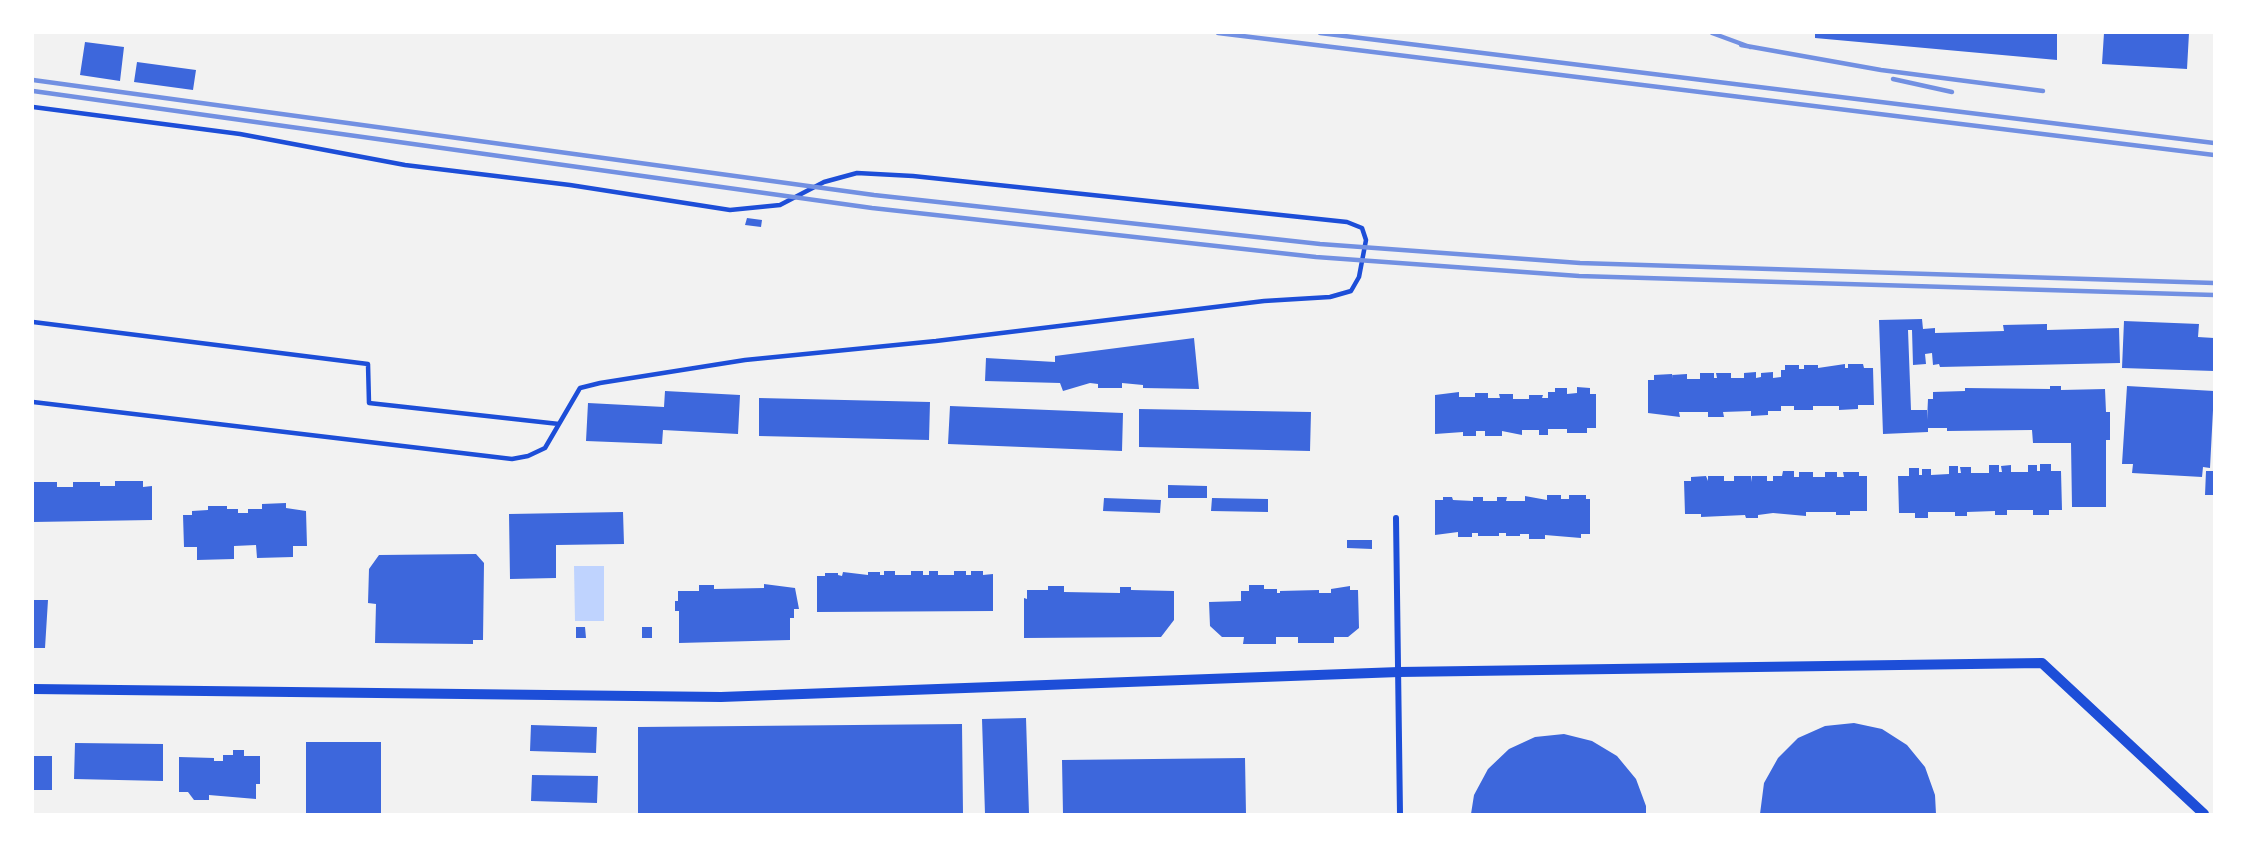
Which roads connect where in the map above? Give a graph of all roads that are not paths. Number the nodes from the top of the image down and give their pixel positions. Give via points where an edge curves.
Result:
1 (33, 107) edge
2 (33, 322) edge
3 (33, 402) edge
4 (559, 424) junction
5 (1396, 518) dead end
6 (1399, 672) junction
7 (33, 689) edge
8 (1400, 814) edge
9 (2204, 814) edge

1 - 4 lane via 240,134 405,165 730,210 780,205 824,182 857,173 1347,222 1362,228 1366,240 1359,277 1351,291 1330,297 1264,301 745,360 600,382 580,388
2 - 4 lane via 368,363 369,403
3 - 4 lane via 512,459 545,448
5 - 6 street
6 - 7 street via 721,697
6 - 8 street
6 - 9 street via 2042,663

